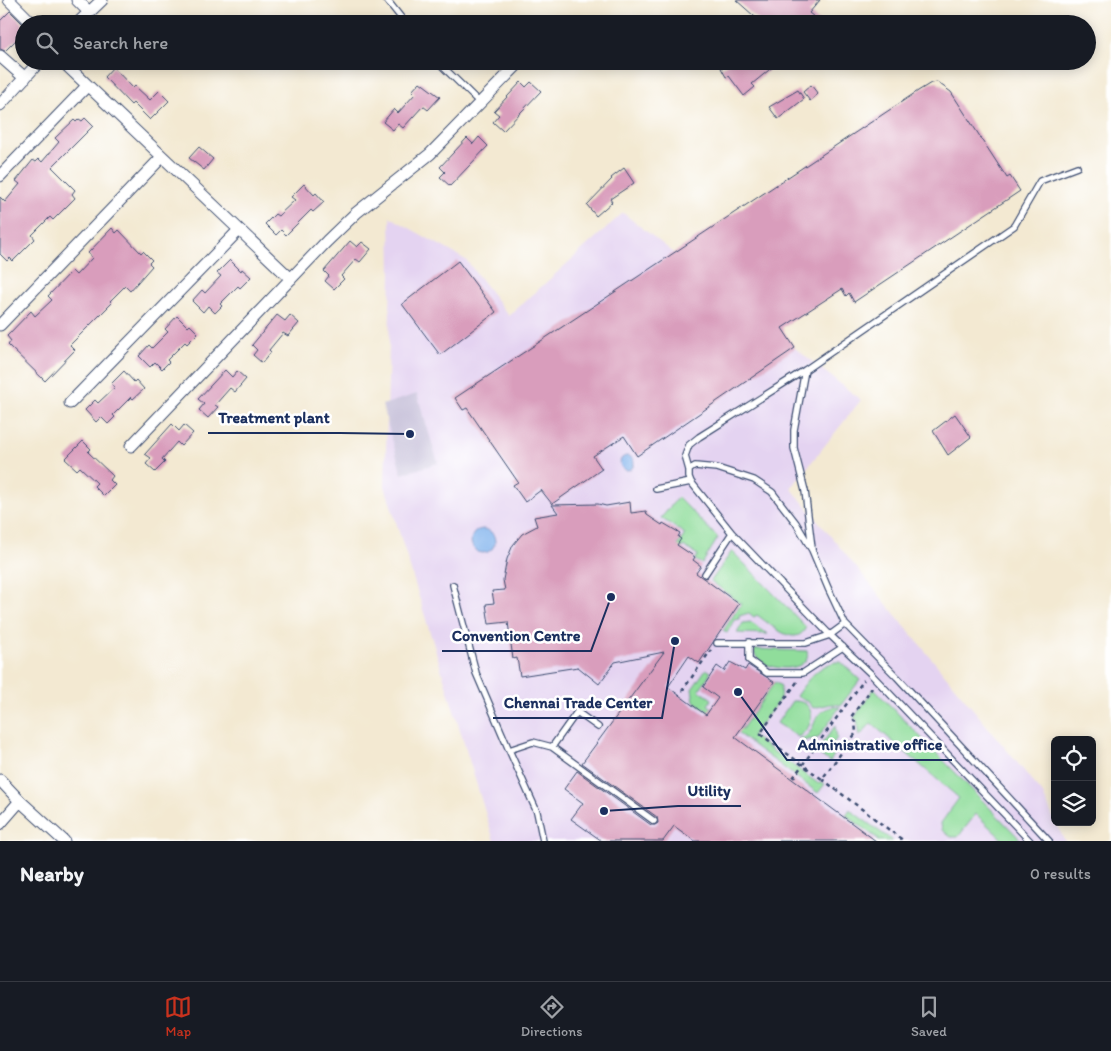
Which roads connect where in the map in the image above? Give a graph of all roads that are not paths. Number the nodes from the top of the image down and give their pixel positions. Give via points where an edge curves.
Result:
1 (9, 0) edge
2 (77, 0) edge
3 (102, 0) edge
4 (387, 0) edge
5 (89, 12) junction
6 (24, 15) edge
7 (86, 15) edge
8 (399, 15) edge
9 (0, 56) edge
10 (15, 69) edge
11 (16, 70) edge
12 (32, 70) edge
13 (71, 70) edge
14 (446, 70) edge
15 (512, 70) edge
16 (25, 78) junction
17 (87, 86) junction
18 (480, 103) junction
19 (0, 105) edge
20 (162, 157) junction
21 (1077, 167) dead end
22 (0, 176) edge
23 (239, 230) junction
24 (290, 279) junction
25 (0, 325) edge
26 (805, 370) junction
27 (70, 403) dead end
28 (131, 446) dead end
29 (689, 470) junction
30 (691, 482) junction
31 (656, 489) dead end
32 (732, 533) junction
33 (812, 550) junction
34 (705, 574) dead end
35 (453, 585) dead end
36 (845, 624) junction
37 (830, 635) junction
38 (749, 642) junction
39 (717, 643) road end
40 (843, 647) junction
41 (598, 727) dead end
42 (552, 747) junction
43 (509, 750) junction
44 (0, 780) edge
45 (20, 801) junction
46 (654, 821) dead end
47 (0, 824) edge
48 (64, 841) edge
49 (543, 841) edge
50 (1030, 841) edge
51 (1049, 841) edge

1 - 6 street
2 - 5 street
3 - 5 street
4 - 8 lane
5 - 7 street
9 - 10 street
11 - 16 street
12 - 16 street
13 - 17 street
14 - 18 lane
15 - 18 street
16 - 19 street
17 - 20 street
17 - 22 street
18 - 24 street via 418,165 339,228
20 - 23 street
20 - 25 street
21 - 26 lane via 1040,181 1014,226
23 - 24 street
23 - 27 street
24 - 28 street
26 - 29 lane via 689,444 685,456
26 - 33 lane via 794,430 794,448 805,491
29 - 30 lane
29 - 33 lane via 694,466 717,468 754,480 772,492
30 - 31 lane
30 - 32 lane
32 - 34 lane
32 - 37 lane
33 - 36 lane
35 - 43 lane via 476,673
36 - 37 lane
36 - 51 lane
37 - 38 lane via 806,643
37 - 40 lane
38 - 39 lane
38 - 40 lane via 749,660 767,673 803,673
40 - 50 lane
41 - 42 lane via 577,712
42 - 43 lane via 533,742
42 - 46 lane
43 - 49 lane via 537,812
44 - 45 street
45 - 47 street
45 - 48 street

